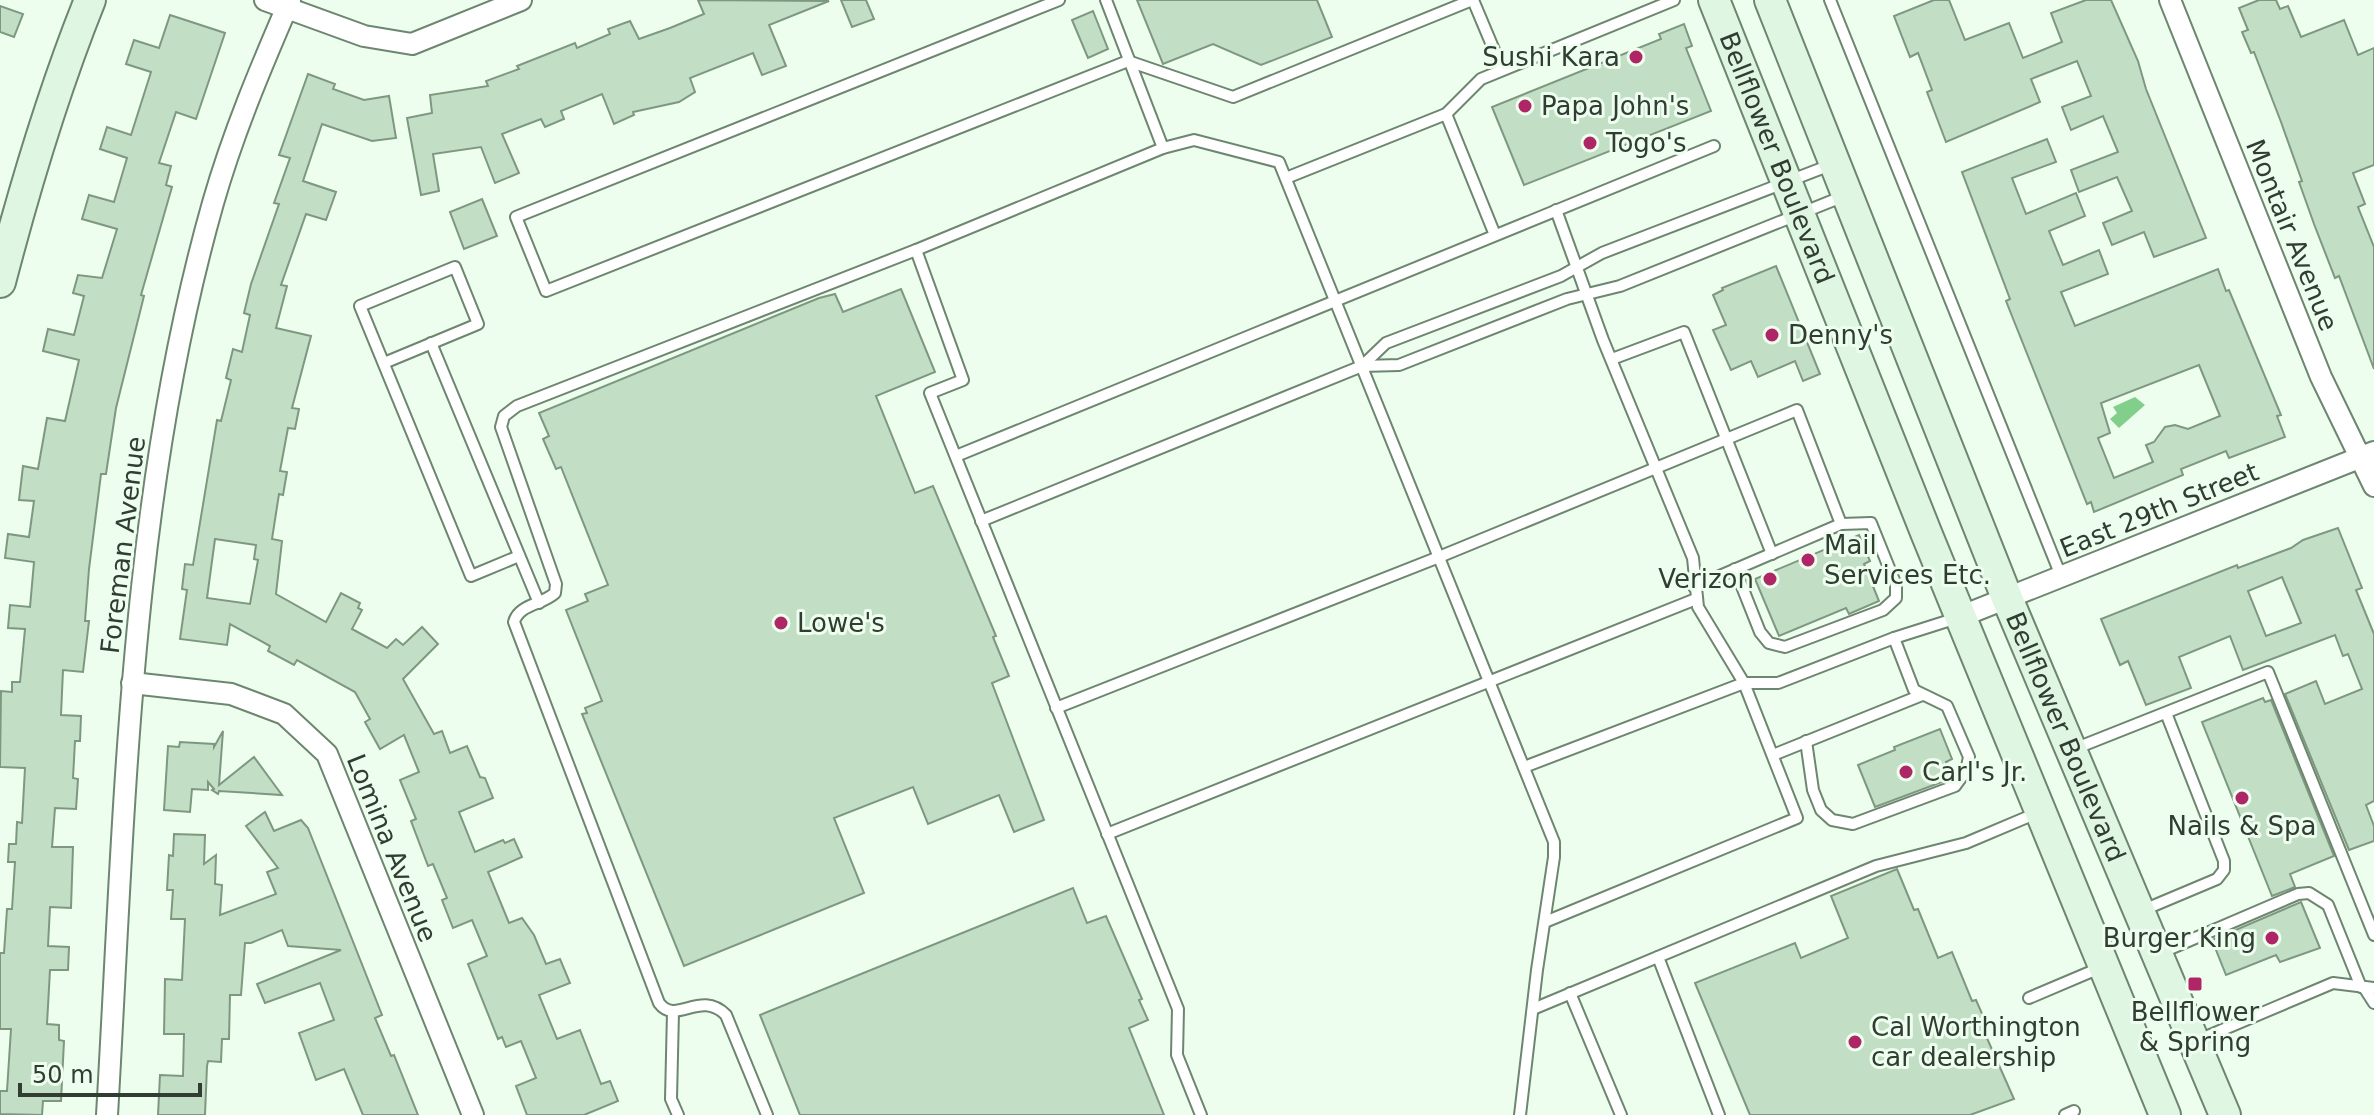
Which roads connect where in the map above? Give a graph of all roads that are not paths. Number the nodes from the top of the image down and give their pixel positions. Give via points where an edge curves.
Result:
1 (90, 0) edge
2 (265, 0) edge
3 (521, 0) edge
4 (1059, 0) edge
5 (1106, 0) edge
6 (1473, 0) edge
7 (1674, 0) edge
8 (1714, 0) edge
9 (1770, 0) edge
10 (1830, 0) edge
11 (2170, 0) edge
12 (288, 4) edge
13 (1128, 61) junction
14 (1502, 69) junction
15 (1446, 114) junction
16 (1714, 146) dead end
17 (1163, 148) junction
18 (1835, 163) junction
19 (1286, 178) junction
20 (1787, 181) junction
21 (1848, 194) junction
22 (1556, 210) junction
23 (1800, 214) junction
24 (1495, 235) junction
25 (916, 250) junction
26 (1577, 268) junction
27 (0, 282) edge
28 (1586, 293) junction
29 (1335, 301) junction
30 (431, 343) junction
31 (1612, 359) junction
32 (384, 363) junction
33 (1362, 366) junction
34 (1726, 439) junction
35 (2368, 454) edge
36 (956, 456) junction
37 (1656, 467) junction
38 (2374, 486) edge
39 (981, 521) junction
40 (1841, 524) junction
41 (1772, 554) junction
42 (519, 556) junction
43 (1439, 557) junction
44 (1735, 569) junction
45 (2061, 576) junction
46 (1694, 587) junction
47 (2007, 598) junction
48 (1696, 599) junction
49 (539, 603) junction
50 (1962, 616) junction
51 (1894, 638) junction
52 (1489, 681) junction
53 (132, 683) junction
54 (1744, 683) junction
55 (1922, 695) junction
56 (1056, 708) junction
57 (2166, 713) junction
58 (1806, 741) junction
59 (2073, 750) junction
60 (1773, 755) junction
61 (1524, 767) junction
62 (2041, 811) junction
63 (1107, 834) junction
64 (2140, 912) junction
65 (1545, 922) junction
66 (2374, 935) edge
67 (2157, 954) junction
68 (1658, 957) junction
69 (2104, 967) junction
70 (2366, 988) edge
71 (1570, 993) junction
72 (2029, 998) dead end
73 (2374, 1003) edge
74 (1533, 1009) junction
75 (673, 1012) junction
76 (2194, 1042) junction
77 (107, 1115) edge
78 (473, 1115) edge
79 (678, 1115) edge
80 (767, 1115) edge
81 (1201, 1115) edge
82 (1520, 1115) edge
83 (1621, 1115) edge
84 (1719, 1115) edge
85 (2165, 1115) edge
86 (2225, 1115) edge

1 - 27 main road via 57,87
2 - 12 street
3 - 12 street via 412,44 364,36
4 - 13 lane via 516,217 546,291
5 - 13 lane
6 - 13 lane via 1233,97
6 - 14 lane
7 - 14 lane
8 - 20 main road, Bellflower Boulevard
9 - 18 main road, Bellflower Boulevard
10 - 45 lane
11 - 35 street, Montair Avenue via 2321,377
12 - 53 street, Foreman Avenue via 249,94 213,204 174,370 142,574
13 - 17 lane
14 - 15 lane via 1481,79
15 - 19 lane
15 - 24 lane
16 - 22 lane
17 - 19 lane via 1194,140 1279,162
17 - 25 lane
18 - 20 lane
18 - 21 main road, Bellflower Boulevard
19 - 29 lane
20 - 23 main road, Bellflower Boulevard
20 - 26 lane via 1602,253
21 - 23 lane
21 - 47 main road, Bellflower Boulevard
22 - 24 lane
22 - 26 lane
23 - 28 lane via 1620,286
23 - 50 main road, Bellflower Boulevard
24 - 29 lane
25 - 36 lane via 963,380 930,393
25 - 49 lane via 517,406 504,416 501,427 556,584 555,593
26 - 28 lane
26 - 33 lane via 1386,343
28 - 31 lane
28 - 33 lane via 1399,365
29 - 33 lane
29 - 36 lane
30 - 32 lane
30 - 32 lane via 478,324 455,267 360,306
30 - 42 lane
31 - 34 lane via 1684,332
31 - 37 lane
32 - 42 lane via 471,576
33 - 39 lane
33 - 43 lane
34 - 37 lane
34 - 40 lane via 1797,410
34 - 41 lane
35 - 38 street, Montair Avenue
35 - 45 street, East 29th Street
36 - 39 lane
37 - 43 lane
37 - 46 lane via 1693,558
39 - 56 lane
40 - 41 lane
40 - 44 lane via 1871,523 1896,585 1896,598 1883,610 1785,647 1769,643
41 - 44 lane
42 - 49 lane
43 - 52 lane
43 - 56 lane
44 - 46 lane
45 - 47 street, East 29th Street
46 - 48 lane
47 - 50 street, East 29th Street
47 - 59 main road, Bellflower Boulevard
48 - 52 lane
48 - 54 lane
49 - 75 lane via 522,609 514,622 659,1003
50 - 51 lane
50 - 62 main road, Bellflower Boulevard
51 - 54 lane via 1778,683
51 - 55 lane via 1914,690
52 - 61 lane
52 - 63 lane
53 - 77 street, Foreman Avenue
53 - 78 street, Lomina Avenue via 231,694 284,714 327,754
54 - 60 lane
54 - 61 lane
55 - 58 lane
55 - 58 lane via 1947,706 1969,757 1955,786 1853,824 1832,820 1813,790
56 - 63 lane
57 - 59 lane
57 - 64 lane via 2224,870 2217,879
57 - 66 lane via 2268,672
58 - 60 lane
59 - 64 main road, Bellflower Boulevard
60 - 65 lane via 1797,818
61 - 65 lane via 1554,842
62 - 68 lane via 1966,843 1876,866
62 - 69 main road, Bellflower Boulevard
63 - 81 lane via 1178,1009 1177,1055
64 - 67 main road, Bellflower Boulevard
65 - 74 lane
67 - 70 lane via 2309,893 2328,905
67 - 76 main road, Bellflower Boulevard
68 - 71 lane
68 - 84 lane
69 - 72 lane
69 - 85 main road, Bellflower Boulevard
70 - 73 lane
70 - 76 lane via 2333,983
71 - 74 lane
71 - 83 lane
74 - 82 lane
75 - 79 lane via 671,1099
75 - 80 lane via 707,1003 726,1015
76 - 86 main road, Bellflower Boulevard

